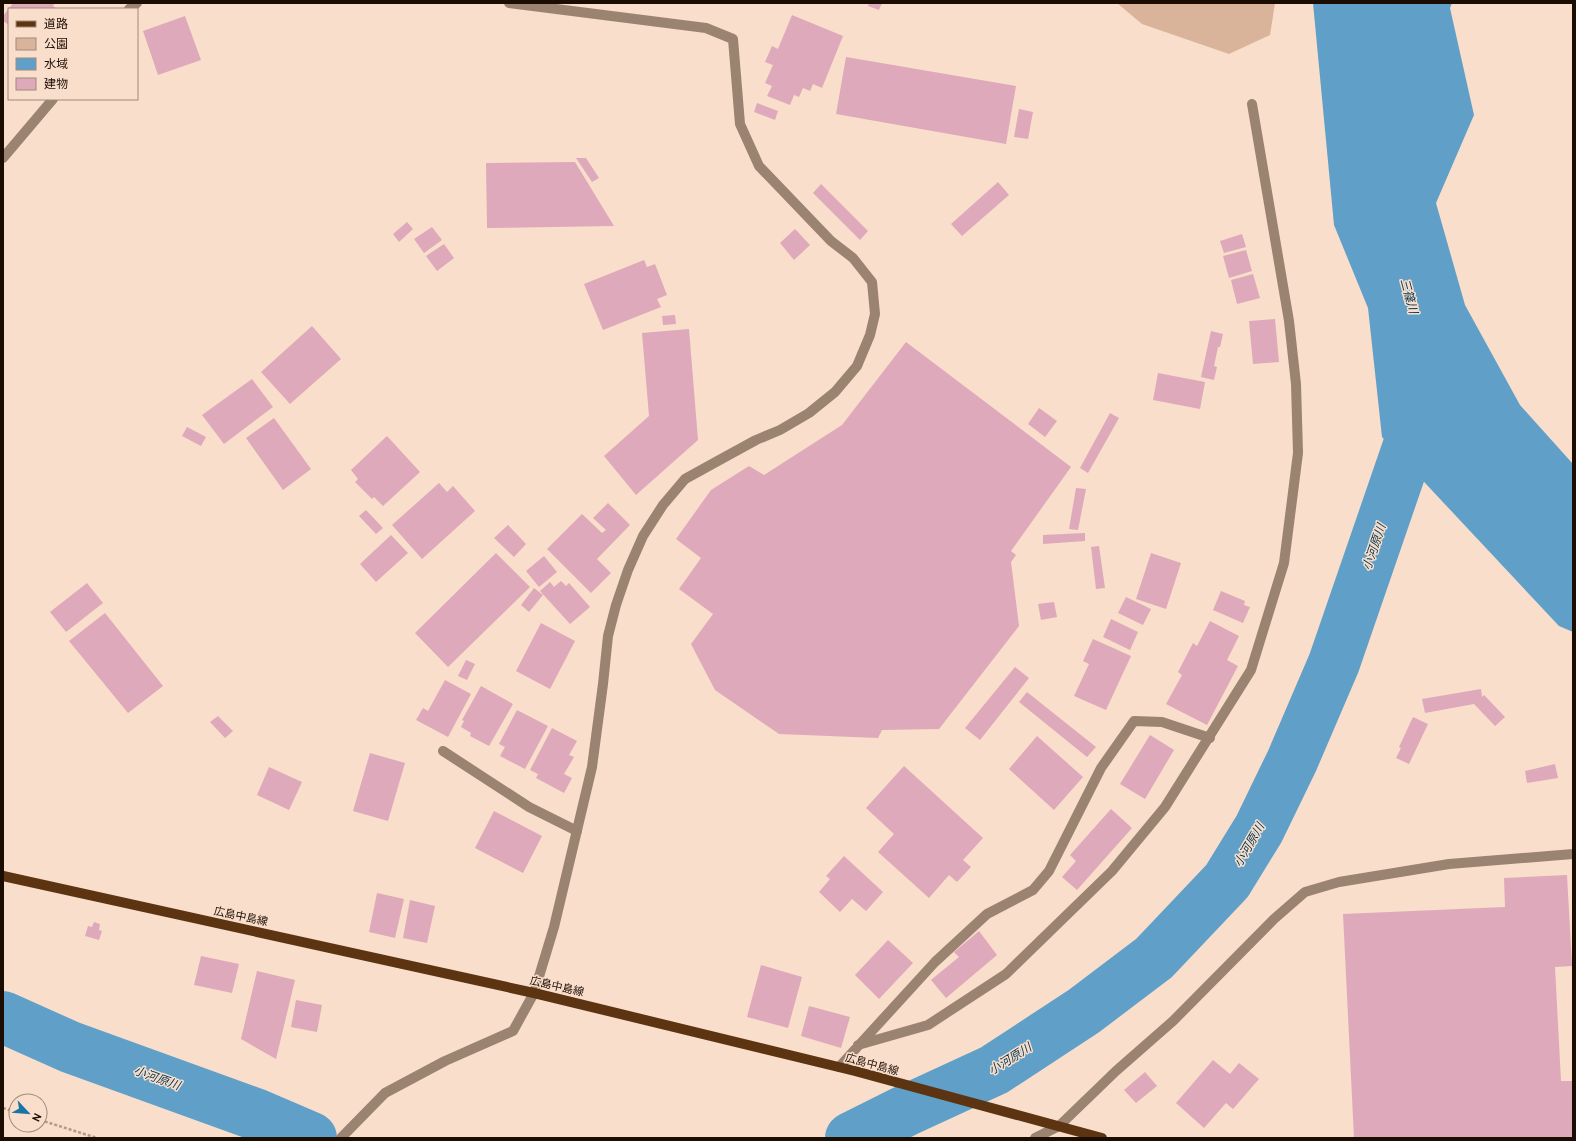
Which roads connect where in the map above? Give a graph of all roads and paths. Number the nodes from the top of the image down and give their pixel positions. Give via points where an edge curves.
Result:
1 (509, 3) edge
2 (52, 100) edge
3 (1252, 104) dead end
4 (3, 158) edge
5 (1210, 738) junction
6 (443, 751) dead end
7 (577, 831) junction
8 (1573, 854) edge
9 (3, 876) edge
10 (534, 993) junction
11 (858, 1045) junction
12 (840, 1067) junction
13 (48, 1123) edge
14 (1059, 1126) junction
15 (97, 1138) edge
16 (341, 1138) edge
17 (1035, 1138) edge
18 (1102, 1138) edge

1 - 7 street via 706,28 733,39 740,124 759,166 853,258 872,282 875,314 870,335 857,366 835,392 809,413 780,430 756,440 685,479 663,505 643,536 616,604 608,636 592,767
2 - 4 street
3 - 5 street via 1289,320 1296,384 1298,453 1282,571 1251,670
5 - 11 street via 1165,807 1112,871 1006,974 928,1025
5 - 11 street via 1162,722 1134,721 1101,768 1049,871 1033,890 987,914 935,962
6 - 7 street via 529,807
7 - 10 street via 554,927
8 - 14 street via 1449,864 1339,882 1305,892 1274,919 1173,1021
9 - 10 main road, 広島中島線
10 - 12 main road, 広島中島線
10 - 16 street via 513,1031 445,1061 386,1093
11 - 12 street
12 - 14 main road, 広島中島線
13 - 15 path
14 - 17 street
14 - 18 main road, 広島中島線

